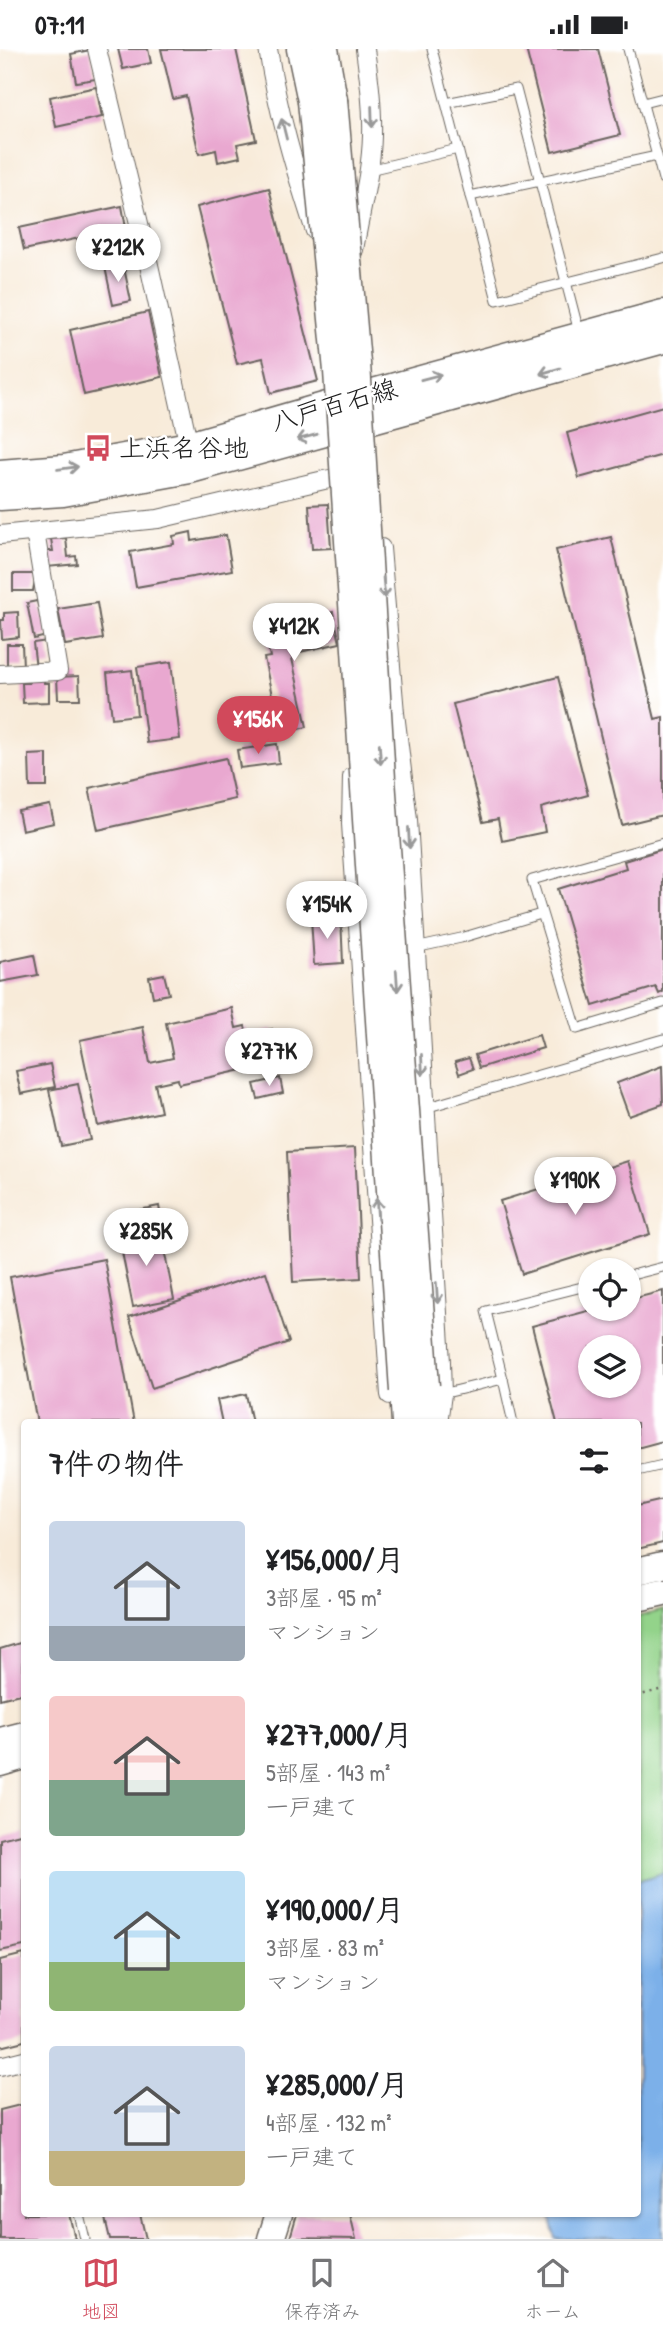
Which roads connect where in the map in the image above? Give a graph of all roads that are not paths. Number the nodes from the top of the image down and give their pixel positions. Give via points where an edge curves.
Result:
1 (97, 49) edge
2 (268, 49) edge
3 (300, 49) edge
4 (325, 49) edge
5 (365, 49) edge
6 (432, 49) edge
7 (628, 49) edge
8 (663, 98) edge
9 (322, 100) junction
10 (446, 103) junction
11 (643, 103) junction
12 (458, 149) junction
13 (657, 156) junction
14 (369, 170) junction
15 (298, 176) junction
16 (663, 179) edge
17 (540, 181) junction
18 (470, 197) junction
19 (663, 258) edge
20 (567, 282) junction
21 (663, 314) edge
22 (342, 329) junction
23 (663, 339) edge
24 (584, 348) junction
25 (349, 413) junction
26 (189, 446) junction
27 (369, 473) junction
28 (0, 474) edge
29 (339, 476) junction
30 (0, 496) edge
31 (35, 533) junction
32 (0, 535) edge
33 (0, 674) edge
34 (663, 843) edge
35 (541, 914) junction
36 (415, 948) junction
37 (663, 1003) edge
38 (663, 1039) edge
39 (425, 1108) junction
40 (663, 1268) edge
41 (641, 1273) edge
42 (578, 1288) edge
43 (503, 1379) junction
44 (424, 1390) junction
45 (396, 1419) edge
46 (407, 1419) edge
47 (429, 1419) edge
48 (436, 1419) edge
49 (512, 1419) edge
50 (663, 1465) edge
51 (641, 1470) edge
52 (663, 1565) edge
53 (641, 1570) edge
54 (663, 1592) edge
55 (641, 1597) edge
56 (21, 1736) edge
57 (0, 1741) edge
58 (21, 1757) edge
59 (0, 1763) edge
60 (21, 2061) edge
61 (0, 2066) edge
62 (80, 2217) edge
63 (259, 2217) edge
64 (278, 2217) edge
65 (85, 2239) edge
66 (252, 2239) edge
67 (271, 2239) edge

1 - 26 street
15 -> 2 street
3 - 9 street
4 - 9 street
5 -> 14 street via 371,90
6 - 10 lane
7 - 11 lane
8 - 11 lane
9 - 44 street, bridge via 337,371
10 - 12 lane
10 - 17 lane via 516,89
11 - 13 lane
12 - 14 lane
12 - 18 lane
13 - 16 lane
13 - 17 lane
14 - 15 street
14 - 22 street
15 - 22 street
17 - 18 lane
17 - 20 lane
18 - 20 lane via 497,300
19 - 20 lane
20 - 24 lane
21 - 24 main road, 八戸百石線
22 - 25 street
23 - 24 main road, 八戸百石線
24 - 25 main road, 八戸百石線
25 - 26 main road, 八戸百石線
25 - 27 street
25 - 29 street
25 -> 30 main road, 八戸百石線 via 190,469 63,492
28 -> 26 main road, 八戸百石線 via 64,469
27 - 29 street
27 -> 36 street via 378,511 408,820
29 - 31 street via 158,519
45 -> 29 street via 390,1396 351,824 352,722
31 - 32 street
31 - 33 street via 58,671
34 - 35 lane via 532,880
35 - 36 lane
35 - 37 lane via 577,1029
36 -> 39 street
38 - 39 lane
39 -> 44 street
40 - 41 lane
42 - 43 lane via 486,1311
43 - 44 lane
43 - 49 lane
44 - 46 street
44 - 47 street
44 - 48 street
50 - 51 lane
52 - 53 street
54 - 55 street
56 - 57 street
58 - 59 street
60 - 61 street
62 - 65 lane
63 - 66 street
64 - 67 street

